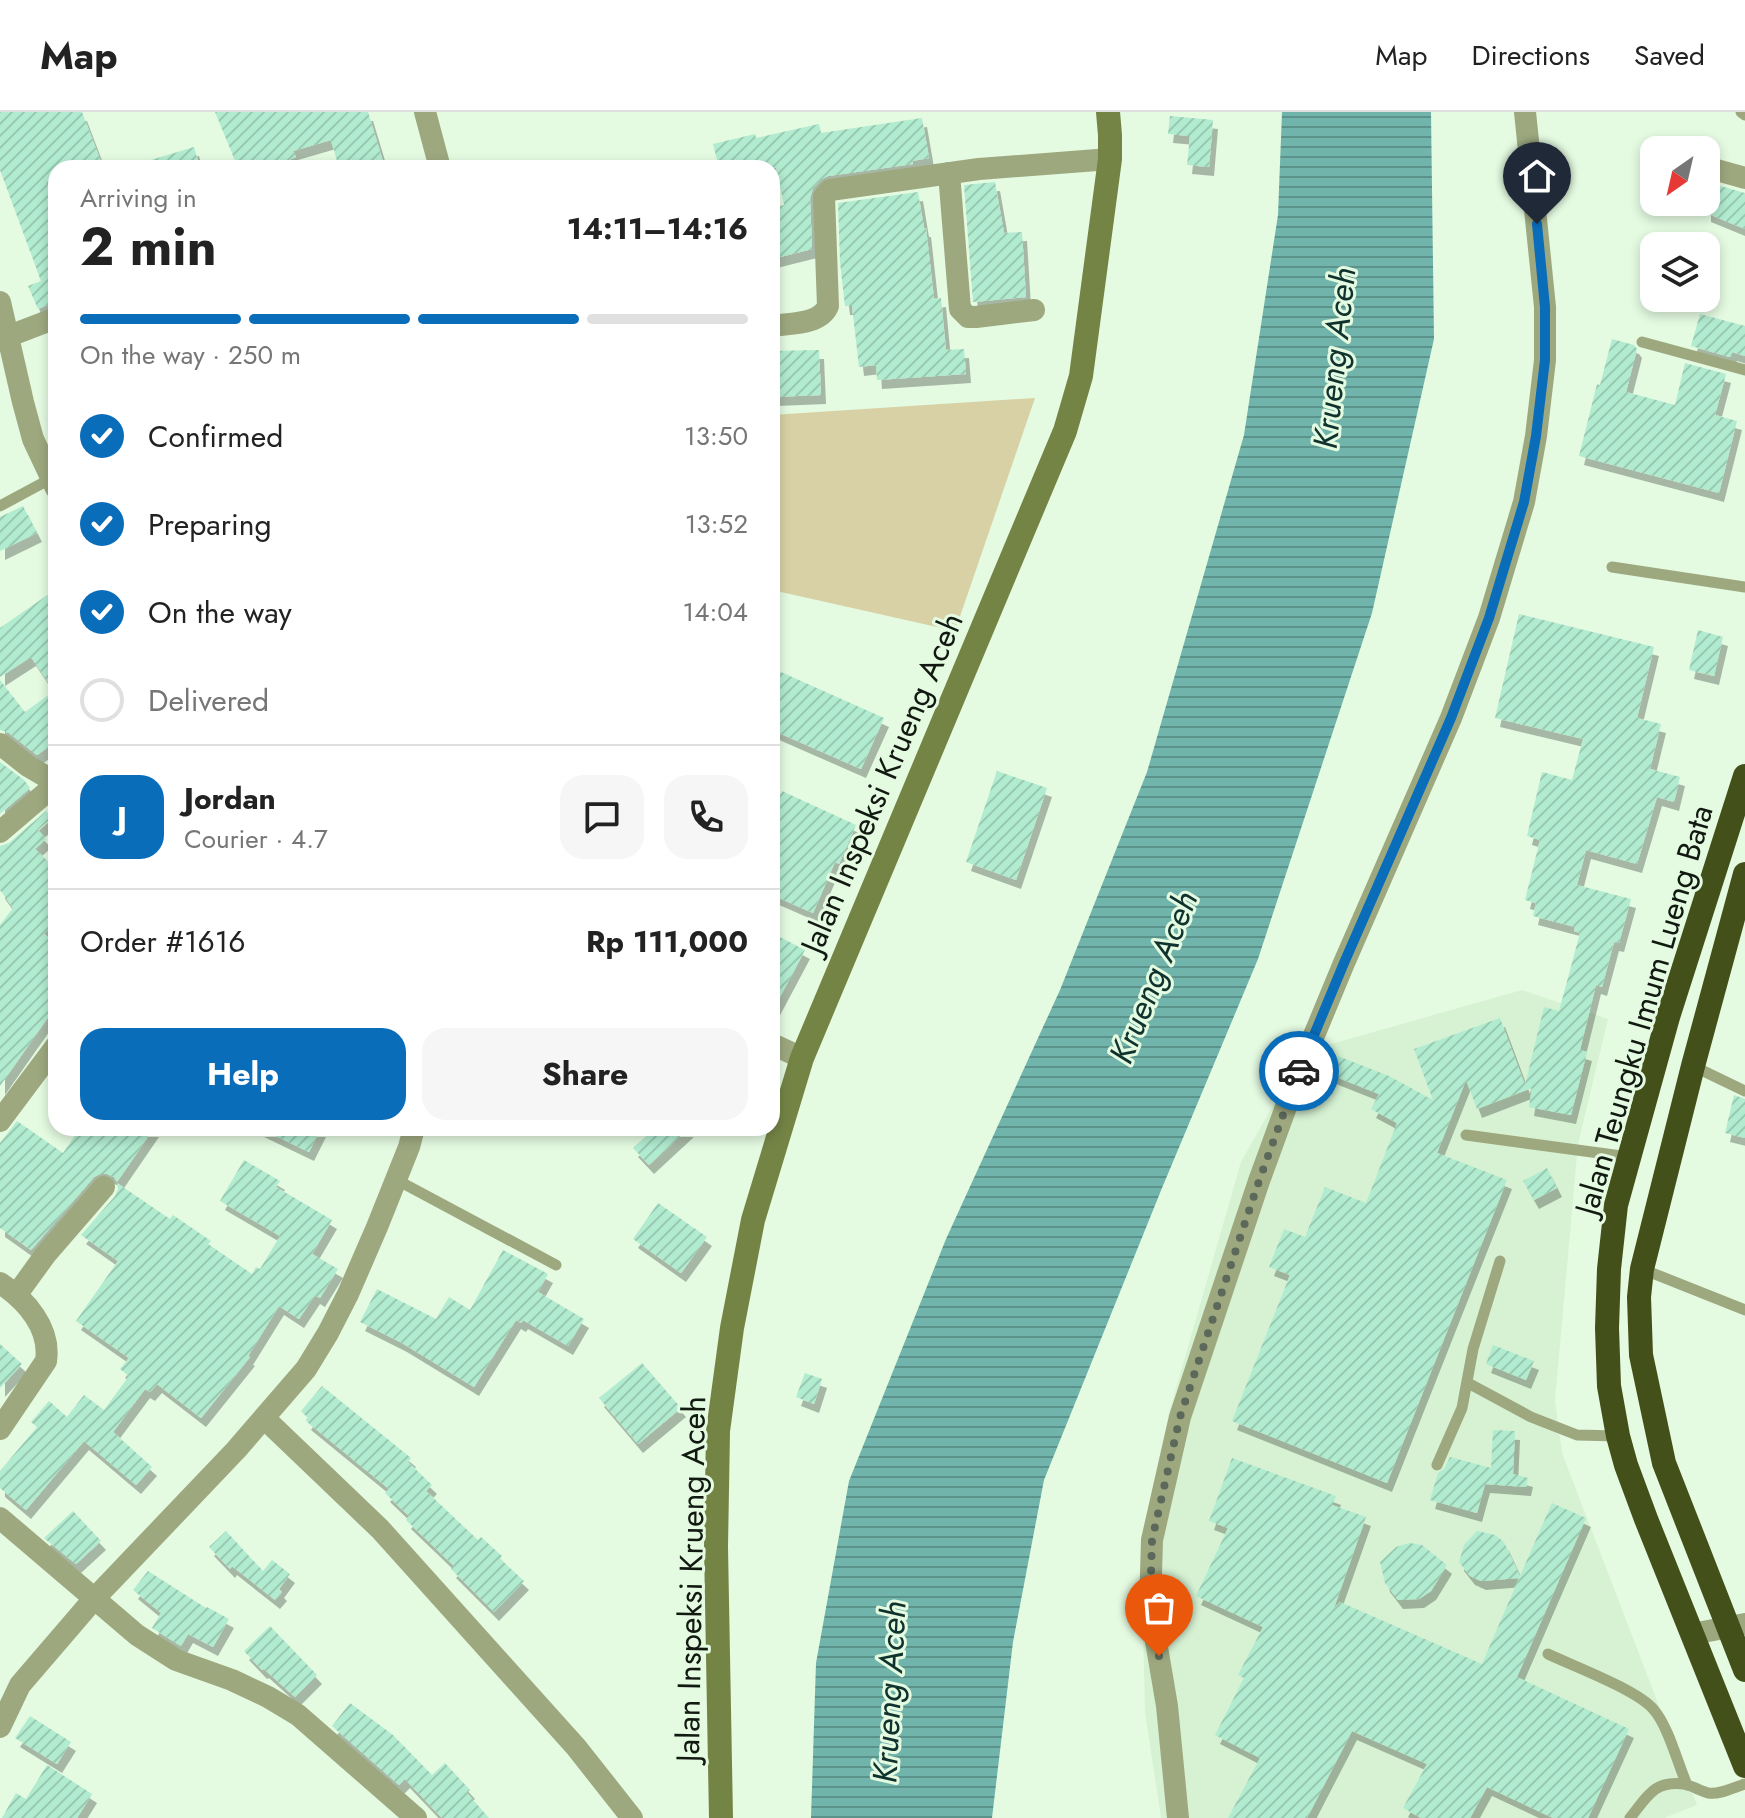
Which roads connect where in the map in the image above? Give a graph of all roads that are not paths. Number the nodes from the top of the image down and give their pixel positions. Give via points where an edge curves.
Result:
1 (425, 112) edge
2 (1108, 112) edge
3 (1525, 112) edge
4 (1110, 159) junction
5 (438, 160) edge
6 (1720, 171) edge
7 (949, 173) junction
8 (1745, 178) edge
9 (0, 302) edge
10 (1034, 310) dead end
11 (48, 321) edge
12 (780, 325) edge
13 (9, 336) junction
14 (1642, 342) dead end
15 (1745, 370) edge
16 (48, 470) edge
17 (48, 486) edge
18 (0, 506) edge
19 (1612, 567) dead end
20 (1745, 587) edge
21 (0, 744) edge
22 (1745, 776) edge
23 (48, 778) edge
24 (48, 787) edge
25 (0, 832) edge
26 (1745, 874) edge
27 (780, 1048) edge
28 (48, 1057) edge
29 (802, 1058) junction
30 (1693, 1066) junction
31 (1745, 1091) edge
32 (0, 1121) edge
33 (780, 1131) edge
34 (1466, 1135) dead end
35 (412, 1136) edge
36 (778, 1136) edge
37 (1629, 1157) junction
38 (395, 1179) junction
39 (104, 1187) dead end
40 (1500, 1261) dead end
41 (556, 1265) dead end
42 (1642, 1269) junction
43 (8, 1288) edge
44 (1745, 1310) edge
45 (1468, 1383) junction
46 (264, 1418) junction
47 (0, 1429) edge
48 (1618, 1436) junction
49 (1437, 1465) dead end
50 (0, 1518) edge
51 (93, 1600) junction
52 (1737, 1626) edge
53 (1692, 1634) junction
54 (1548, 1654) dead end
55 (1745, 1670) edge
56 (0, 1727) edge
57 (1745, 1766) edge
58 (1745, 1784) edge
59 (1687, 1785) junction
60 (416, 1818) edge
61 (632, 1818) edge
62 (721, 1818) edge
63 (1178, 1818) edge
64 (1630, 1818) edge

1 - 5 street
2 - 4 street, Jalan Inspeksi Krueng Aceh
3 - 63 street via 1545,360 1524,502 1451,718 1332,991 1259,1181 1180,1417 1152,1540 1150,1606
4 - 7 street
4 - 29 street, Jalan Inspeksi Krueng Aceh via 1081,376 1065,431
6 - 8 street
7 - 10 street via 960,309 968,317
7 - 12 street via 825,194 827,311 818,319
9 - 13 street
11 - 13 street
13 - 16 street via 33,439
14 - 15 lane
17 - 18 lane
19 - 20 lane
21 - 23 street
22 - 37 highway, Jalan Teungku Imum Lueng Bata
24 - 25 street
26 - 30 highway, Jalan Teungku Imum Lueng Bata
27 - 29 street
28 - 32 street
29 - 33 street, Jalan Inspeksi Krueng Aceh
30 - 31 lane
30 - 42 highway, Jalan Teungku Imum Lueng Bata
34 - 37 lane
35 - 38 street
36 - 62 street, Jalan Inspeksi Krueng Aceh via 753,1220 718,1431
37 - 48 highway, Jalan Teungku Imum Lueng Bata via 1616,1205 1609,1269 1609,1386
38 - 41 lane
38 - 46 street via 328,1333 306,1369
39 - 43 street via 46,1254
40 - 45 lane
42 - 44 lane
42 - 52 highway, Jalan Teungku Imum Lueng Bata via 1641,1355 1664,1463
43 - 47 street via 43,1328 48,1350 46,1361
45 - 48 lane via 1577,1435
45 - 49 lane
46 - 51 street
46 - 61 street via 380,1529 576,1747
48 - 53 highway, Jalan Teungku Imum Lueng Bata
50 - 51 street
51 - 56 street via 20,1685
51 - 60 street via 176,1660 232,1680 298,1715
52 - 53 street
52 - 55 highway, Jalan Teungku Imum Lueng Bata
53 - 57 highway, Jalan Teungku Imum Lueng Bata
54 - 59 lane via 1648,1704
58 - 59 lane via 1718,1793
59 - 64 lane via 1657,1786

